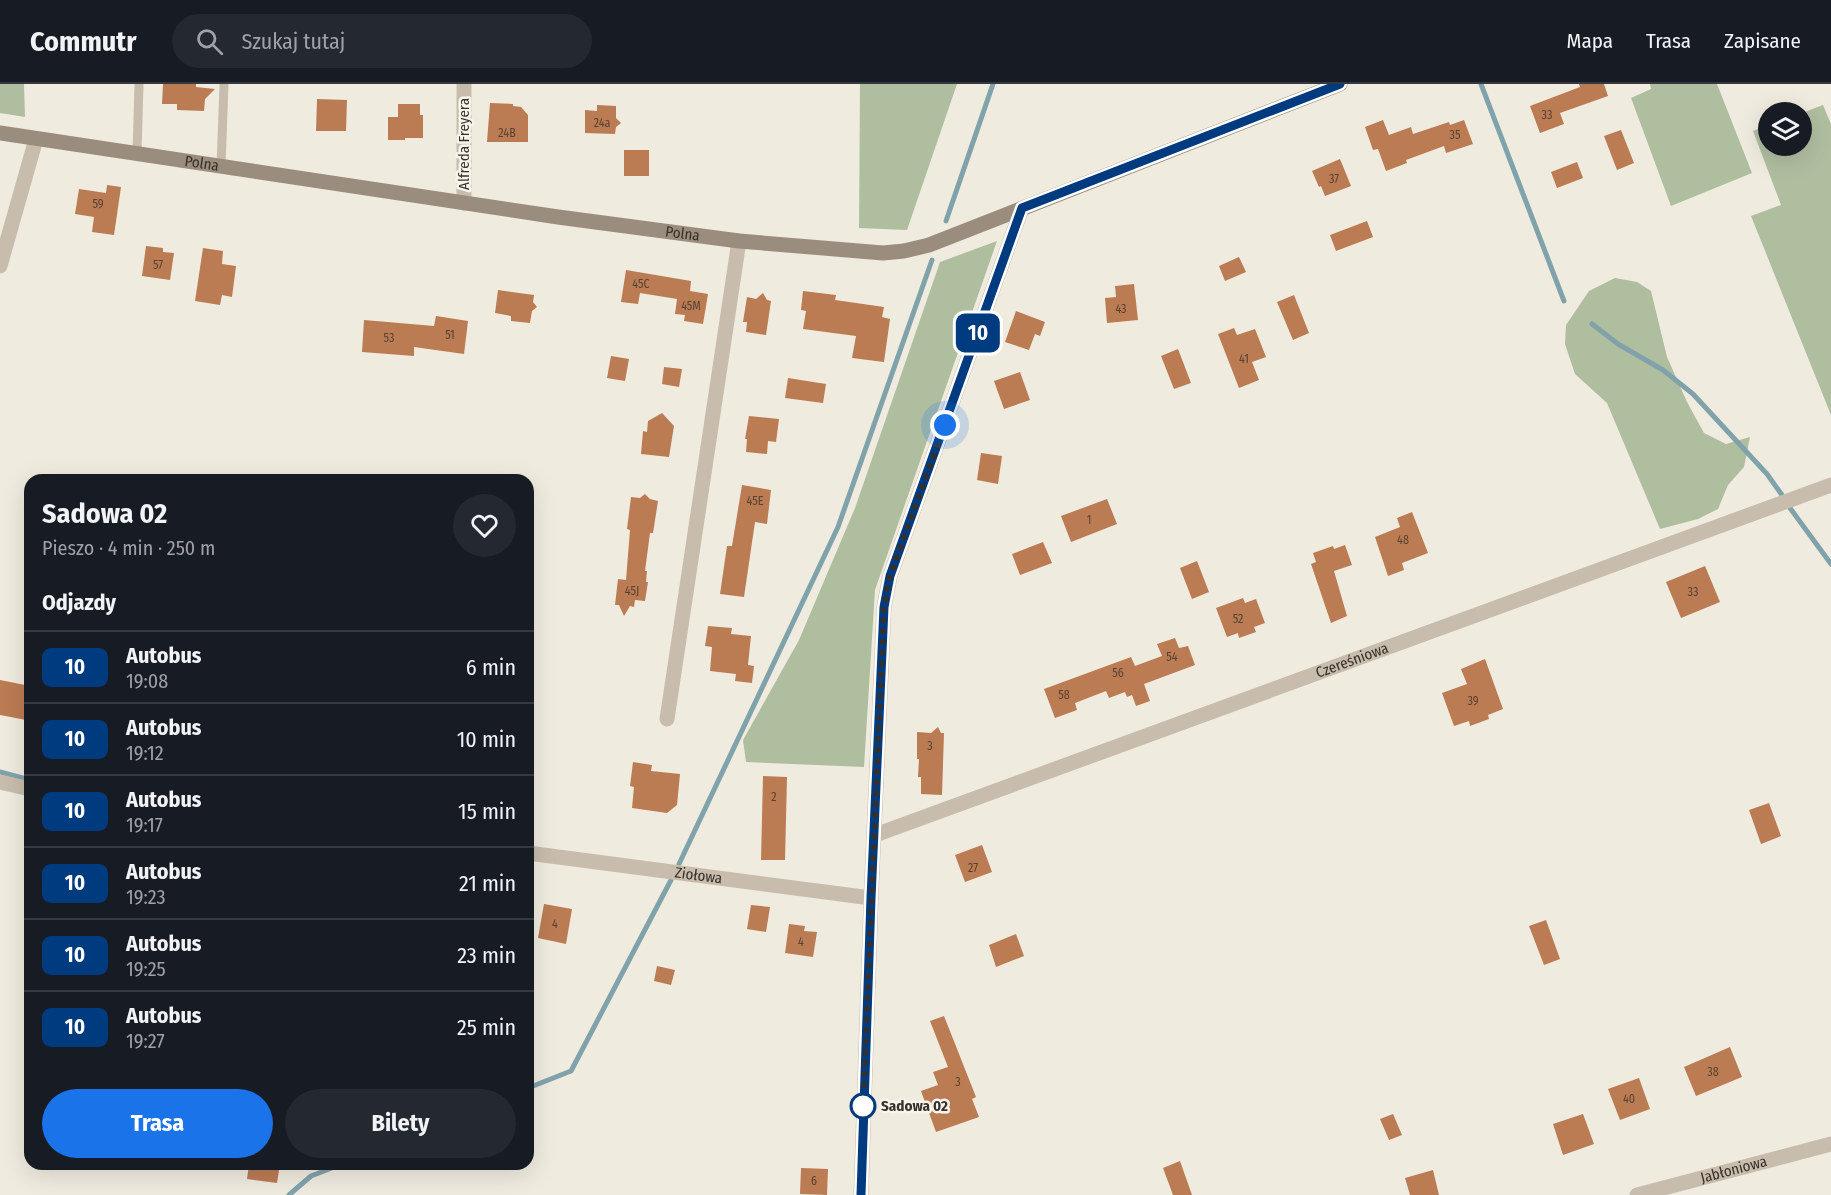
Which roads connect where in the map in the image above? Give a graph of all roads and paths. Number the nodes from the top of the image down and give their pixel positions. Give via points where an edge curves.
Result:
1 (139, 84) edge
2 (224, 84) edge
3 (464, 84) edge
4 (1340, 84) edge
5 (0, 133) edge
6 (36, 139) junction
7 (137, 154) junction
8 (221, 167) junction
9 (464, 203) junction
10 (1022, 208) junction
11 (739, 241) junction
12 (0, 266) edge
13 (1831, 485) edge
14 (667, 719) dead end
15 (0, 782) edge
16 (24, 788) edge
17 (875, 835) junction
18 (534, 854) edge
19 (871, 898) junction
20 (1831, 1144) edge
21 (861, 1195) edge
22 (1637, 1195) edge

1 - 7 lane
2 - 8 lane
3 - 9 street, Alfreda Freyera
4 - 10 street, Polna
5 - 6 street, Polna
6 - 7 street, Polna
6 - 12 street
7 - 8 street, Polna
8 - 9 street, Polna
9 - 11 street, Polna
10 - 11 street, Polna via 904,251 883,253
10 - 17 street via 890,576 884,607
11 - 14 street
13 - 17 street, Czereśniowa
15 - 16 street
17 - 19 street
18 - 19 street, Ziołowa
19 - 21 street
20 - 22 street, Jabłoniowa

